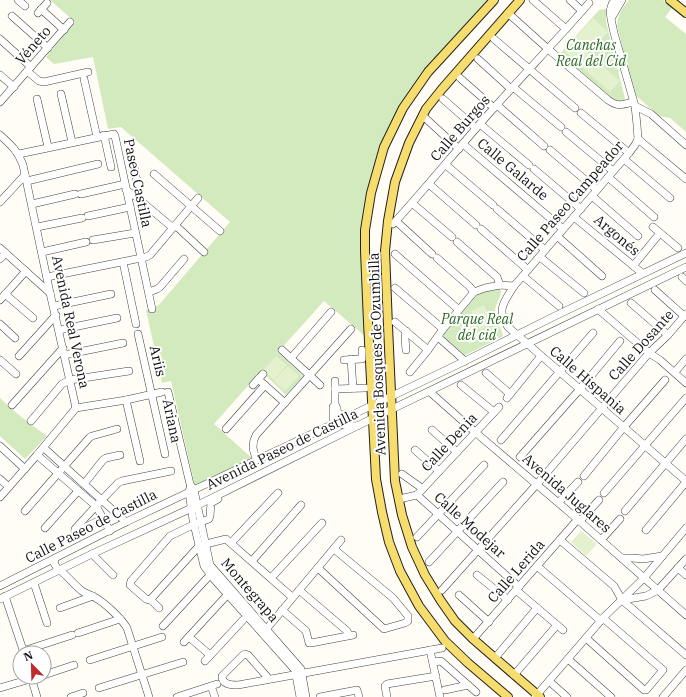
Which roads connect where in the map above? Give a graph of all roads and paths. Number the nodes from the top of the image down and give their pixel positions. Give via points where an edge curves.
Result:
1 (18, 0) edge
2 (494, 0) edge
3 (520, 0) edge
4 (533, 0) edge
5 (570, 0) edge
6 (670, 0) edge
7 (615, 1) edge
8 (47, 3) dead end
9 (589, 3) dead end
10 (25, 6) dead end
11 (582, 11) junction
12 (508, 13) junction
13 (686, 13) edge
14 (12, 16) dead end
15 (70, 22) dead end
16 (566, 29) junction
17 (64, 30) junction
18 (494, 39) dead end
19 (0, 40) edge
20 (48, 48) junction
21 (548, 49) junction
22 (478, 59) dead end
23 (29, 69) junction
24 (530, 69) junction
25 (88, 72) dead end
26 (0, 75) edge
27 (460, 78) dead end
28 (84, 79) dead end
29 (14, 87) junction
30 (512, 88) junction
31 (61, 94) dead end
32 (37, 99) dead end
33 (443, 99) dead end
34 (0, 102) edge
35 (634, 104) junction
36 (495, 107) junction
37 (423, 116) junction
38 (652, 116) junction
39 (637, 125) junction
40 (478, 126) junction
41 (0, 135) edge
42 (100, 136) junction
43 (638, 139) junction
44 (72, 142) junction
45 (686, 145) edge
46 (461, 146) junction
47 (48, 148) junction
48 (629, 153) junction
49 (19, 154) junction
50 (624, 159) junction
51 (133, 162) dead end
52 (98, 164) dead end
53 (446, 165) junction
54 (111, 167) dead end
55 (613, 171) junction
56 (154, 174) dead end
57 (608, 177) junction
58 (26, 178) junction
59 (686, 179) edge
60 (429, 184) junction
61 (125, 187) junction
62 (595, 193) junction
63 (135, 196) junction
64 (198, 198) dead end
65 (670, 198) dead end
66 (0, 202) edge
67 (412, 203) junction
68 (32, 204) junction
69 (192, 206) junction
70 (130, 207) junction
71 (581, 209) junction
72 (574, 217) junction
73 (654, 217) dead end
74 (37, 227) junction
75 (174, 227) junction
76 (653, 227) dead end
77 (563, 229) junction
78 (220, 231) dead end
79 (135, 233) junction
80 (660, 233) junction
81 (557, 236) junction
82 (638, 236) dead end
83 (678, 248) dead end
84 (3, 250) edge
85 (545, 250) junction
86 (42, 252) junction
87 (204, 252) dead end
88 (686, 253) edge
89 (396, 254) dead end
90 (540, 257) junction
91 (141, 258) junction
92 (0, 259) edge
93 (184, 259) dead end
94 (123, 262) junction
95 (633, 266) junction
96 (686, 267) edge
97 (26, 271) junction
98 (526, 273) junction
99 (642, 274) junction
100 (602, 276) dead end
101 (47, 277) junction
102 (500, 286) junction
103 (514, 286) junction
104 (395, 288) dead end
105 (655, 290) dead end
106 (149, 292) junction
107 (474, 292) junction
108 (50, 293) junction
109 (584, 293) dead end
110 (5, 294) junction
111 (110, 294) dead end
112 (0, 300) edge
113 (631, 303) dead end
114 (54, 306) junction
115 (559, 306) dead end
116 (152, 309) dead end
117 (458, 310) junction
118 (598, 310) junction
119 (331, 312) dead end
120 (56, 315) junction
121 (685, 315) edge
122 (33, 318) dead end
123 (117, 318) dead end
124 (395, 322) dead end
125 (0, 324) edge
126 (136, 324) dead end
127 (350, 329) dead end
128 (443, 329) junction
129 (59, 330) junction
130 (406, 331) junction
131 (593, 333) dead end
132 (138, 334) dead end
133 (668, 334) junction
134 (516, 335) junction
135 (438, 337) junction
136 (15, 338) dead end
137 (620, 341) dead end
138 (123, 343) dead end
139 (527, 344) junction
140 (282, 350) dead end
141 (362, 350) dead end
142 (406, 350) dead end
143 (428, 350) junction
144 (63, 352) junction
145 (649, 353) junction
146 (19, 356) dead end
147 (541, 356) junction
148 (291, 358) junction
149 (686, 359) edge
150 (0, 360) edge
151 (465, 360) junction
152 (129, 371) dead end
153 (410, 372) dead end
154 (560, 372) junction
155 (674, 372) junction
156 (486, 373) dead end
157 (16, 374) dead end
158 (309, 375) junction
159 (258, 379) dead end
160 (70, 380) junction
161 (665, 380) dead end
162 (335, 381) dead end
163 (686, 383) edge
164 (265, 385) junction
165 (320, 385) dead end
166 (461, 385) dead end
167 (353, 388) junction
168 (365, 388) dead end
169 (334, 389) junction
170 (580, 389) junction
171 (430, 392) junction
172 (152, 394) junction
173 (392, 396) junction
174 (686, 398) edge
175 (126, 400) junction
176 (285, 403) junction
177 (12, 405) dead end
178 (372, 406) junction
179 (76, 408) junction
180 (602, 408) junction
181 (392, 410) junction
182 (335, 414) junction
183 (349, 416) junction
184 (373, 418) junction
185 (31, 421) dead end
186 (333, 424) junction
187 (357, 426) junction
188 (623, 428) junction
189 (117, 429) dead end
190 (226, 429) dead end
191 (432, 430) dead end
192 (475, 432) junction
193 (686, 439) edge
194 (501, 440) dead end
195 (0, 446) edge
196 (645, 446) junction
197 (44, 448) junction
198 (415, 450) dead end
199 (457, 452) junction
200 (166, 454) dead end
201 (37, 455) junction
202 (120, 455) dead end
203 (520, 457) dead end
204 (257, 460) junction
205 (140, 461) dead end
206 (666, 463) junction
207 (484, 465) dead end
208 (64, 466) junction
209 (25, 469) junction
210 (172, 471) dead end
211 (440, 471) junction
212 (58, 473) junction
213 (262, 473) junction
214 (402, 474) dead end
215 (584, 476) dead end
216 (0, 479) edge
217 (503, 482) dead end
218 (578, 482) dead end
219 (686, 482) edge
220 (84, 484) junction
221 (537, 484) junction
222 (9, 487) junction
223 (191, 489) junction
224 (423, 489) junction
225 (78, 491) junction
226 (278, 493) dead end
227 (604, 493) dead end
228 (417, 495) junction
229 (0, 497) edge
230 (399, 499) junction
231 (101, 500) junction
232 (599, 500) dead end
233 (559, 502) junction
234 (301, 505) dead end
235 (96, 506) junction
236 (195, 509) junction
237 (25, 511) dead end
238 (625, 511) dead end
239 (438, 514) junction
240 (620, 519) dead end
241 (579, 520) junction
242 (96, 522) dead end
243 (126, 522) junction
244 (198, 523) junction
245 (322, 523) dead end
246 (45, 528) dead end
247 (686, 528) edge
248 (110, 530) junction
249 (646, 530) dead end
250 (457, 532) junction
251 (417, 537) dead end
252 (341, 540) dead end
253 (560, 540) junction
254 (601, 540) junction
255 (231, 544) junction
256 (202, 545) junction
257 (334, 549) junction
258 (477, 550) junction
259 (92, 554) junction
260 (662, 556) junction
261 (622, 558) junction
262 (55, 559) junction
263 (686, 559) edge
264 (252, 561) junction
265 (429, 562) dead end
266 (537, 566) junction
267 (318, 568) junction
268 (678, 568) junction
269 (60, 570) junction
270 (113, 575) dead end
271 (210, 575) junction
272 (477, 575) dead end
273 (686, 575) edge
274 (271, 578) junction
275 (644, 578) junction
276 (34, 582) junction
277 (0, 586) edge
278 (518, 588) junction
279 (299, 590) junction
280 (442, 590) dead end
281 (658, 590) junction
282 (228, 594) junction
283 (459, 595) dead end
284 (93, 596) junction
285 (292, 597) junction
286 (3, 598) edge
287 (151, 600) junction
288 (508, 600) junction
289 (622, 600) junction
290 (60, 608) dead end
291 (160, 608) dead end
292 (537, 608) junction
293 (282, 610) junction
294 (686, 615) edge
295 (120, 619) junction
296 (243, 620) dead end
297 (602, 620) junction
298 (489, 622) junction
299 (47, 623) dead end
300 (163, 626) dead end
301 (265, 632) junction
302 (189, 636) junction
303 (162, 637) dead end
304 (586, 638) junction
305 (473, 639) junction
306 (184, 642) dead end
307 (20, 645) edge
308 (43, 645) edge
309 (133, 646) junction
310 (442, 648) dead end
311 (430, 650) junction
312 (686, 655) edge
313 (495, 658) junction
314 (568, 659) junction
315 (90, 660) dead end
316 (183, 662) dead end
317 (433, 662) junction
318 (74, 665) dead end
319 (686, 670) edge
320 (52, 672) edge
321 (142, 674) junction
322 (299, 674) junction
323 (514, 675) junction
324 (436, 676) junction
325 (269, 679) junction
326 (549, 681) junction
327 (12, 684) edge
328 (34, 685) edge
329 (468, 685) junction
330 (0, 688) edge
331 (98, 688) dead end
332 (445, 690) dead end
333 (83, 693) dead end
334 (479, 694) edge
335 (182, 696) edge
336 (537, 696) edge
337 (37, 697) edge
338 (71, 697) edge
339 (149, 697) edge
340 (215, 697) edge
341 (300, 697) edge
342 (306, 697) edge
343 (320, 697) edge
344 (359, 697) edge
345 (387, 697) edge
346 (440, 697) edge
347 (508, 697) edge
348 (567, 697) edge
349 (611, 697) edge
350 (663, 697) edge

1 - 10 street
2 - 178 main road, Avenida Bosques de Ozumbilla via 428,72 403,108 384,147 371,193 365,230
3 - 12 main road, Avenida Bosques de Ozumbilla
4 - 16 street
5 - 11 street
6 - 13 main road
7 - 35 street, Calle Paseo Campeador via 610,11 611,19
8 - 17 street, Véneto via 40,11
9 - 11 street, Calle Burgos
11 - 16 street, Calle Burgos
12 - 21 street
12 - 37 main road, Avenida Bosques de Ozumbilla via 442,88
14 - 20 street
15 - 17 street, Véneto
16 - 21 street, Calle Burgos
17 - 20 street, Véneto
18 - 24 street
19 - 23 street
20 - 23 street, Véneto
21 - 24 street, Calle Burgos
21 - 35 street via 614,104
22 - 30 street
23 - 25 street via 39,81 44,82
23 - 29 street, Véneto
24 - 30 street, Calle Burgos
24 - 48 street
26 - 29 street
27 - 36 street
28 - 42 street
29 - 34 street, Véneto
30 - 36 street, Calle Burgos
30 - 55 street
31 - 44 street
32 - 47 street
33 - 40 street
35 - 38 street
35 - 39 street, Calle Paseo Campeador
36 - 40 street, Calle Burgos
36 - 62 street via 547,148
37 - 46 street, Calle Galarde
37 - 173 main road, Avenida Bosques de Ozumbilla via 408,143 395,182 388,221 386,251
38 - 39 street via 641,119
38 - 45 street
39 - 43 street, Calle Paseo Campeador
40 - 46 street, Calle Burgos
40 - 71 street
41 - 49 street, Avenida Real Verona
42 - 44 street
42 - 54 street
42 - 61 street, Paseo Castilla via 115,136
43 - 48 street, Calle Paseo Campeador
43 - 59 street
44 - 47 street
46 - 53 street, Calle Burgos
46 - 77 street, Calle Galarde
47 - 49 street
48 - 50 street, Calle Paseo Campeador
49 - 58 street, Avenida Real Verona
50 - 55 street, Calle Paseo Campeador
50 - 65 street
51 - 63 street via 138,186
52 - 58 street
53 - 60 street, Calle Burgos
53 - 85 street
55 - 57 street, Calle Paseo Campeador
56 - 69 street
57 - 62 street, Calle Paseo Campeador
57 - 73 street
58 - 66 street
58 - 68 street, Avenida Real Verona
60 - 67 street, Calle Burgos
60 - 98 street via 478,226
61 - 63 street
61 - 68 street
61 - 70 street, Paseo Castilla
62 - 71 street, Calle Paseo Campeador
62 - 82 street
63 - 75 street
64 - 69 street
67 - 102 street via 497,277
67 - 107 street, Calle Burgos via 394,223
68 - 74 street, Avenida Real Verona
69 - 75 street
69 - 78 street
70 - 74 street
70 - 79 street, Paseo Castilla
71 - 72 street, Calle Paseo Campeador
72 - 77 street, Calle Paseo Campeador
72 - 95 street, Argonés
74 - 86 street, Avenida Real Verona
75 - 87 street
75 - 91 street via 150,255
76 - 80 street
77 - 81 street, Calle Paseo Campeador
79 - 86 street
79 - 91 street, Paseo Castilla
80 - 83 street
80 - 95 street
81 - 85 street, Calle Paseo Campeador
81 - 100 street
84 - 92 street
84 - 97 street
85 - 90 street, Calle Paseo Campeador
86 - 101 street, Avenida Real Verona
88 - 99 street, Avenida Paseo de Castilla
89 - 117 street
90 - 98 street, Calle Paseo Campeador
90 - 109 street
91 - 94 street
91 - 106 street, Paseo Castilla
93 - 106 street via 160,287
94 - 101 street
94 - 126 street
95 - 99 street, Argonés
96 - 118 street, Avenida Paseo de Castilla
97 - 108 street
97 - 110 street
98 - 103 street, Calle Paseo Campeador
98 - 115 street
99 - 134 street, Avenida Paseo de Castilla
101 - 108 street, Avenida Real Verona
102 - 103 street
102 - 107 street
103 - 134 street, Calle Hispania via 502,309 504,321
104 - 128 street
105 - 121 street
106 - 116 street, Paseo Castilla
107 - 117 street
108 - 114 street, Avenida Real Verona
110 - 112 street
110 - 122 street
111 - 114 street
113 - 133 street
114 - 120 street, Avenida Real Verona
117 - 128 street
118 - 139 street, Avenida Paseo de Castilla
118 - 145 street
119 - 148 street
120 - 129 street, Avenida Real Verona
120 - 146 street
121 - 133 street, Calle Dosante
123 - 129 street
124 - 130 street
125 - 136 street
127 - 158 street
128 - 135 street
129 - 144 street, Avenida Real Verona
130 - 142 street
130 - 143 street
131 - 154 street
132 - 172 street, Ariis
133 - 145 street, Calle Dosante
134 - 139 street, Calle Hispania
134 - 151 street, Avenida Paseo de Castilla
135 - 143 street
135 - 151 street
137 - 170 street
138 - 144 street
139 - 147 street, Calle Hispania
139 - 171 street, Avenida Paseo de Castilla
140 - 148 street
141 - 167 street via 362,359 348,360
143 - 153 street
144 - 160 street, Avenida Real Verona
144 - 177 street
145 - 155 street
145 - 180 street, Calle Dosante
147 - 154 street, Calle Hispania
147 - 156 street via 508,396
148 - 158 street
149 - 155 street
150 - 157 street
151 - 173 street, Avenida Paseo de Castilla
152 - 160 street
154 - 170 street, Calle Hispania
154 - 194 street
155 - 163 street
158 - 165 street
158 - 176 street
159 - 164 street
160 - 179 street, Avenida Real Verona
160 - 185 street via 62,384
161 - 188 street
162 - 169 street
164 - 176 street
164 - 190 street
166 - 192 street, Calle Denia via 496,409
167 - 168 street
167 - 169 street
169 - 182 street via 332,406
170 - 180 street, Calle Hispania
170 - 203 street
171 - 181 street, Avenida Paseo de Castilla
171 - 192 street, Avenida Juglares
172 - 175 street
172 - 200 street, Ariana
172 - 223 street, Montegrapa via 165,392
173 - 178 street, Avenida Paseo de Castilla
173 - 181 main road, Avenida Bosques de Ozumbilla
174 - 196 street
175 - 179 street
175 - 205 street
176 - 204 street via 253,441 252,447
178 - 183 street, Avenida Paseo de Castilla
178 - 184 main road, Avenida Bosques de Ozumbilla
179 - 197 street, Avenida Real Verona
180 - 188 street, Calle Hispania
180 - 221 street, Calle Dosante
181 - 184 street, Avenida Paseo de Castilla
181 - 230 main road, Avenida Bosques de Ozumbilla via 395,481
182 - 183 street
182 - 186 street
183 - 186 street, Avenida Paseo de Castilla
184 - 187 street, Avenida Paseo de Castilla
184 - 347 main road, Avenida Bosques de Ozumbilla via 376,479 389,542 400,571 419,606 445,641
186 - 187 street
186 - 204 street, Avenida Paseo de Castilla
187 - 213 street, Avenida Paseo de Castilla
188 - 196 street, Calle Hispania
188 - 215 street
189 - 208 street via 92,436
191 - 199 street
192 - 199 street, Calle Denia
192 - 221 street, Avenida Juglares
193 - 206 street
195 - 209 street
196 - 206 street, Calle Hispania
196 - 227 street
197 - 201 street, Avenida Real Verona
197 - 208 street
198 - 211 street
199 - 211 street, Calle Denia
201 - 209 street, Avenida Real Verona
201 - 212 street
202 - 220 street via 102,460
204 - 223 street, Avenida Paseo de Castilla
206 - 219 street, Calle Hispania
206 - 238 street
207 - 239 street
208 - 212 street
208 - 220 street
209 - 222 street, Avenida Real Verona
210 - 231 street via 122,481
211 - 224 street, Calle Denia
212 - 225 street
212 - 237 street
213 - 236 street, Avenida Paseo de Castilla
213 - 244 street via 260,479 211,503 209,519
214 - 224 street
216 - 222 street
217 - 250 street
218 - 233 street
219 - 249 street
220 - 231 street
221 - 233 street, Avenida Juglares
221 - 258 street, Calle Dosante
222 - 229 street, Avenida Real Verona
223 - 236 street, Montegrapa
223 - 243 street, Calle Paseo de Castilla
224 - 228 street, Calle Denia
225 - 235 street
225 - 246 street
226 - 255 street
228 - 230 street, Calle Modejar
228 - 239 street, Calle Modejar
230 - 305 main road, Avenida Bosques de Ozumbilla via 412,548 425,575 455,621
231 - 235 street
231 - 243 street
232 - 241 street, Calle Lerida
233 - 241 street, Avenida Juglares
234 - 264 street
235 - 242 street via 75,532
235 - 248 street
236 - 244 street, Montegrapa
236 - 259 street, Calle Paseo de Castilla
239 - 250 street, Calle Modejar
239 - 251 street
240 - 254 street
241 - 253 street, Calle Lerida
241 - 254 street, Avenida Juglares
243 - 248 street, Calle Paseo de Castilla
244 - 256 street, Montegrapa
244 - 287 street via 170,536 131,581 132,586 146,599
245 - 274 street
247 - 260 street
248 - 262 street, Calle Paseo de Castilla
250 - 258 street, Calle Modejar
250 - 265 street
252 - 257 street
253 - 266 street, Calle Lerida
253 - 289 street via 614,586
254 - 261 street, Avenida Juglares
255 - 256 street via 226,540
255 - 264 street
256 - 271 street, Montegrapa via 204,566
256 - 287 street
256 - 301 street, Montegrapa via 210,565
257 - 267 street
257 - 267 street via 393,598 408,616 408,621 384,629
258 - 278 street, Calle Modejar
258 - 280 street, Calle Dosante
259 - 269 street, Calle Paseo de Castilla
259 - 270 street
260 - 261 street via 643,559
260 - 275 street
261 - 275 street, Avenida Juglares
262 - 269 street via 55,566
262 - 277 street, Calle Paseo de Castilla
263 - 268 street
264 - 274 street
266 - 278 street, Calle Lerida
266 - 297 street
267 - 279 street
268 - 273 street
268 - 281 street
269 - 276 street, Calle Paseo de Castilla
269 - 284 street via 80,589
271 - 282 street, Montegrapa
271 - 300 street
272 - 288 street
274 - 285 street
275 - 281 street, Avenida Juglares
275 - 289 street
276 - 286 street, Calle Paseo de Castilla
276 - 299 street
278 - 288 street, Calle Lerida
278 - 292 street, Calle Modejar
279 - 285 street
279 - 293 street via 351,635 309,643 306,631
281 - 289 street via 646,596
281 - 294 street, Avenida Juglares
282 - 301 street, Montegrapa
282 - 302 street
283 - 298 street
284 - 290 street
284 - 295 street
285 - 293 street
286 - 307 street
287 - 291 street
288 - 298 street, Calle Lerida
289 - 297 street
289 - 312 street
292 - 313 street
292 - 323 street, Calle Modejar via 560,628
293 - 301 street
295 - 308 street
295 - 309 street via 127,628
296 - 302 street via 208,658
297 - 304 street
297 - 304 street via 663,670 647,689 644,690
298 - 305 street, Calle Lerida
301 - 322 street, Montegrapa
302 - 306 street
303 - 309 street
304 - 314 street
305 - 313 main road, Avenida Bosques de Ozumbilla
309 - 315 street
309 - 321 street
310 - 311 street
311 - 317 street
311 - 322 street
313 - 323 main road, Avenida Bosques de Ozumbilla
314 - 326 street
314 - 349 street
316 - 321 street
317 - 324 street
317 - 329 street via 441,661
318 - 320 street
319 - 350 street
321 - 331 street
321 - 339 street
322 - 325 street
322 - 341 street
322 - 342 street
323 - 336 main road, Avenida Bosques de Ozumbilla
324 - 345 street via 387,684
324 - 346 street
325 - 325 street via 245,654 222,676 226,684 238,685
326 - 336 street
326 - 348 street
327 - 330 street
328 - 337 street
329 - 332 street
329 - 334 street
333 - 338 street
335 - 340 street via 214,685
343 - 344 street via 357,690

